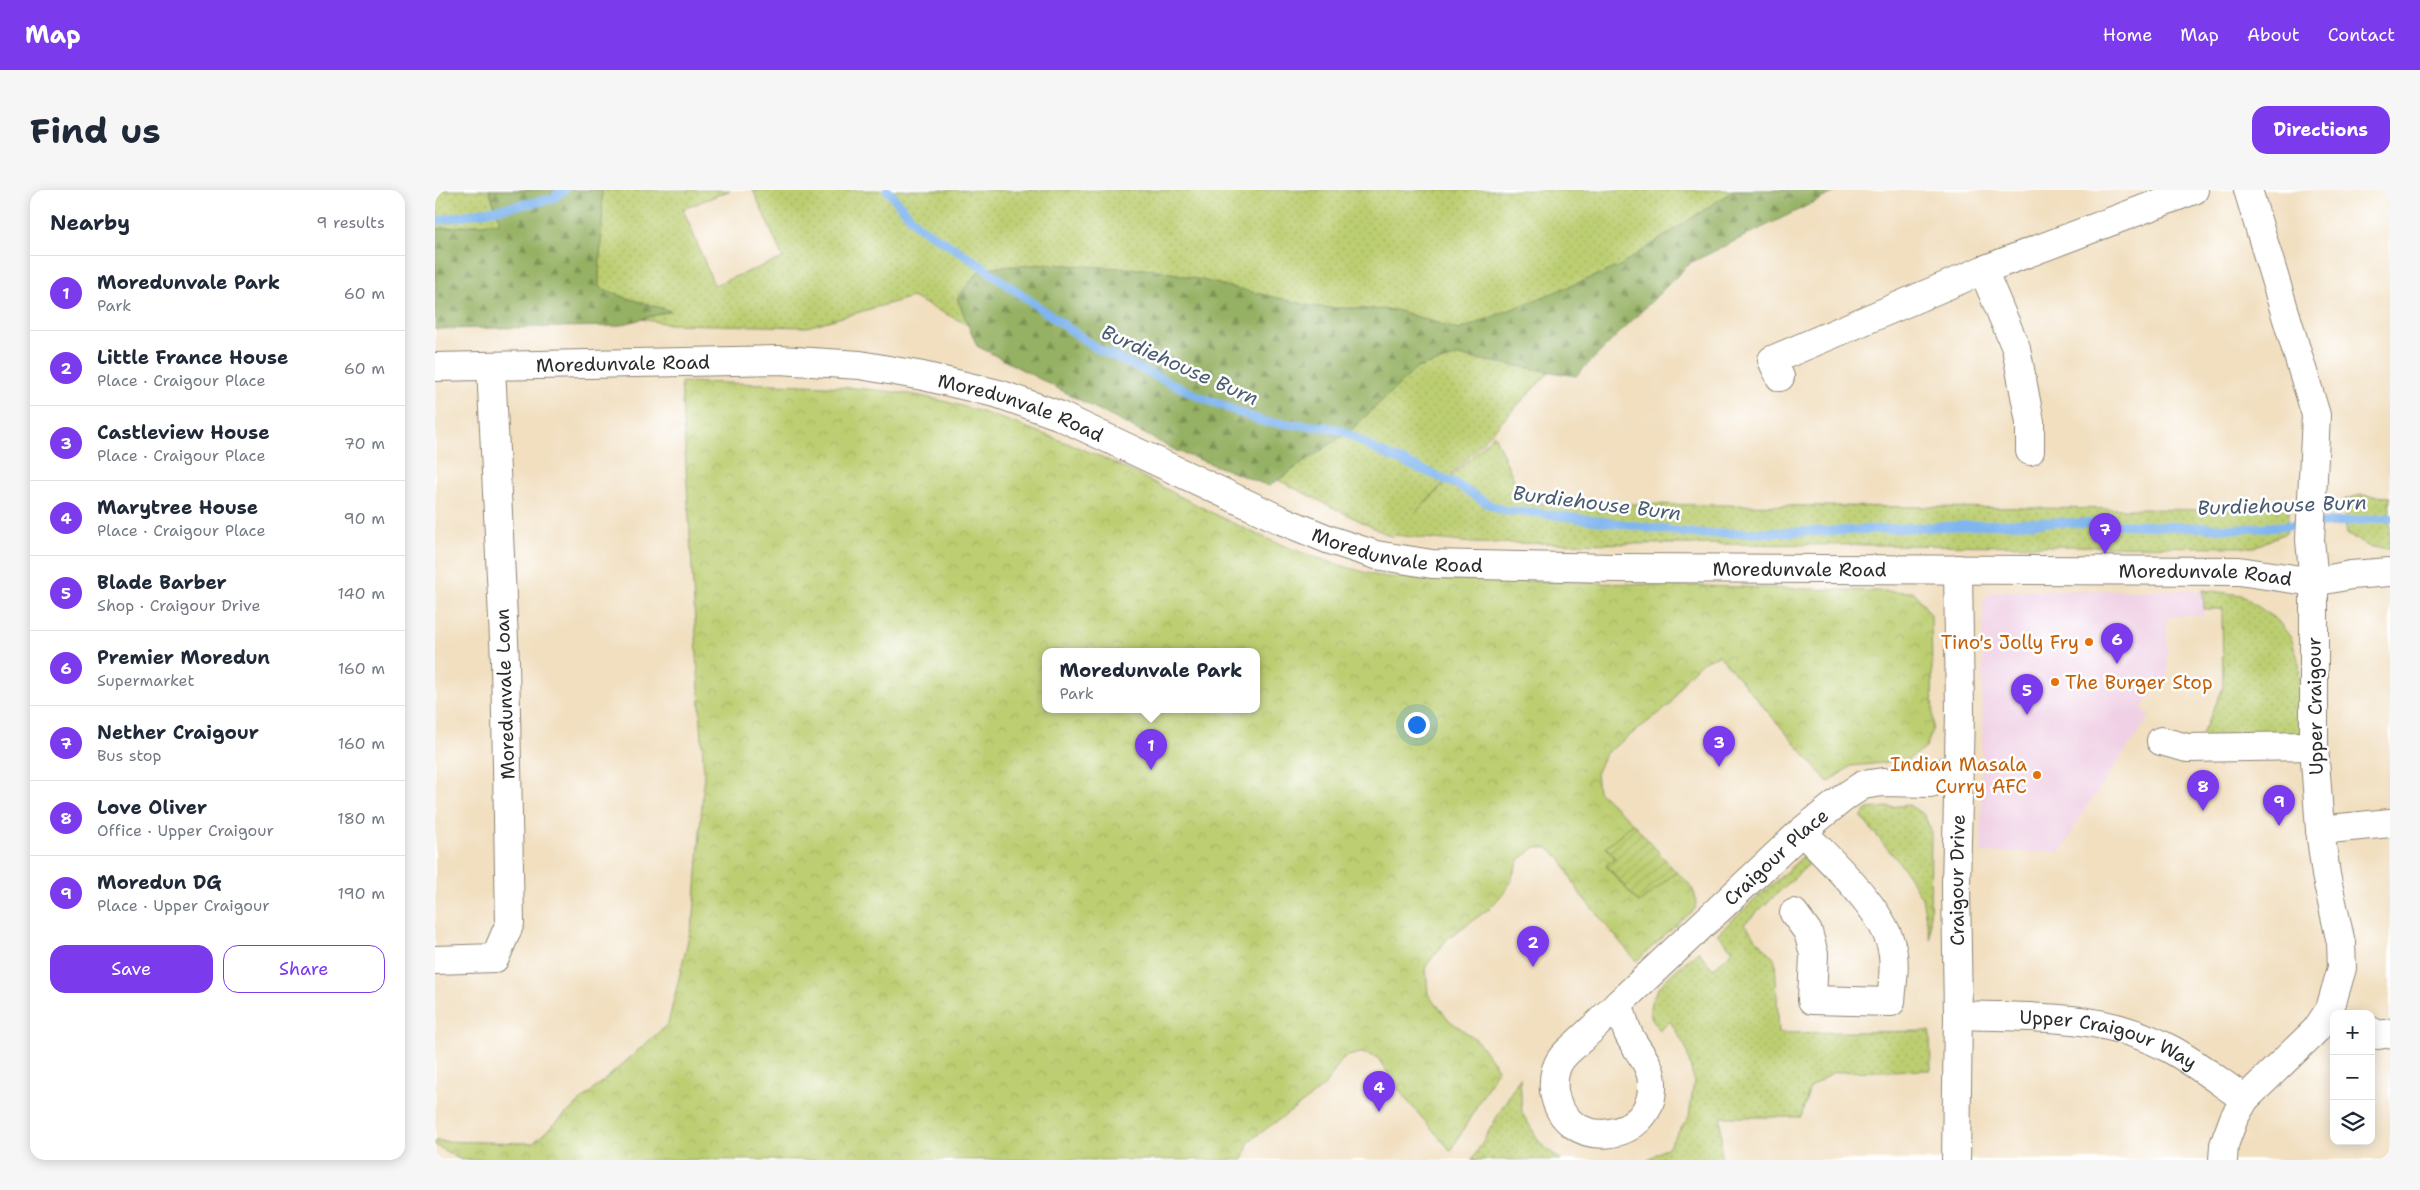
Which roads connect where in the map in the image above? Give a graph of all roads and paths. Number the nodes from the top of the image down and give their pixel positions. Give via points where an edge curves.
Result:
1 (2194, 190) edge
2 (2249, 190) edge
3 (1983, 270) junction
4 (491, 366) junction
5 (435, 368) edge
6 (1780, 377) dead end
7 (2031, 452) dead end
8 (1958, 569) junction
9 (2390, 572) edge
10 (2313, 582) junction
11 (2161, 741) dead end
12 (2314, 746) junction
13 (1960, 762) junction
14 (2390, 823) edge
15 (2320, 830) junction
16 (1802, 831) junction
17 (1794, 913) dead end
18 (435, 960) edge
19 (1619, 1004) junction
20 (2335, 1010) edge
21 (1958, 1015) junction
22 (2330, 1016) edge
23 (2375, 1033) edge
24 (2390, 1033) edge
25 (2245, 1099) junction
26 (1956, 1160) edge
27 (2223, 1160) edge

1 - 3 street
2 - 10 street, Upper Craigour via 2316,415 2310,540
3 - 6 street via 1772,360
3 - 7 street via 2016,348 2030,422
4 - 5 street, Moredunvale Road
4 - 8 street, Moredunvale Road via 779,360 859,365 923,376 999,394 1058,415 1330,540 1376,555 1432,564
4 - 18 street, Moredunvale Loan via 505,660 510,923 495,958
8 - 10 street, Moredunvale Road via 2239,572
8 - 13 street, Craigour Drive
9 - 10 street, Moredunvale Road via 2351,574
10 - 12 street, Upper Craigour
11 - 12 street via 2187,748
12 - 15 street, Upper Craigour
13 - 16 street, Craigour Place via 1931,783 1863,785
13 - 21 street, Craigour Drive via 1956,886
14 - 15 street
15 - 20 street, Upper Craigour via 2341,943 2342,968
16 - 17 street via 1869,904 1884,927 1893,950 1891,1002 1812,1000 1814,954 1808,932
16 - 19 street, Craigour Place
19 - 19 street, Craigour Place via 1628,1034 1643,1057 1653,1082 1650,1103 1638,1120 1624,1131 1603,1135 1582,1132 1566,1119 1556,1102 1553,1078 1561,1059
21 - 25 street, Upper Craigour Way via 2062,1017 2100,1024 2171,1050
21 - 26 street, Craigour Drive
22 - 25 street, Upper Craigour
23 - 24 street
25 - 27 street, Upper Craigour via 2234,1118 2224,1146

